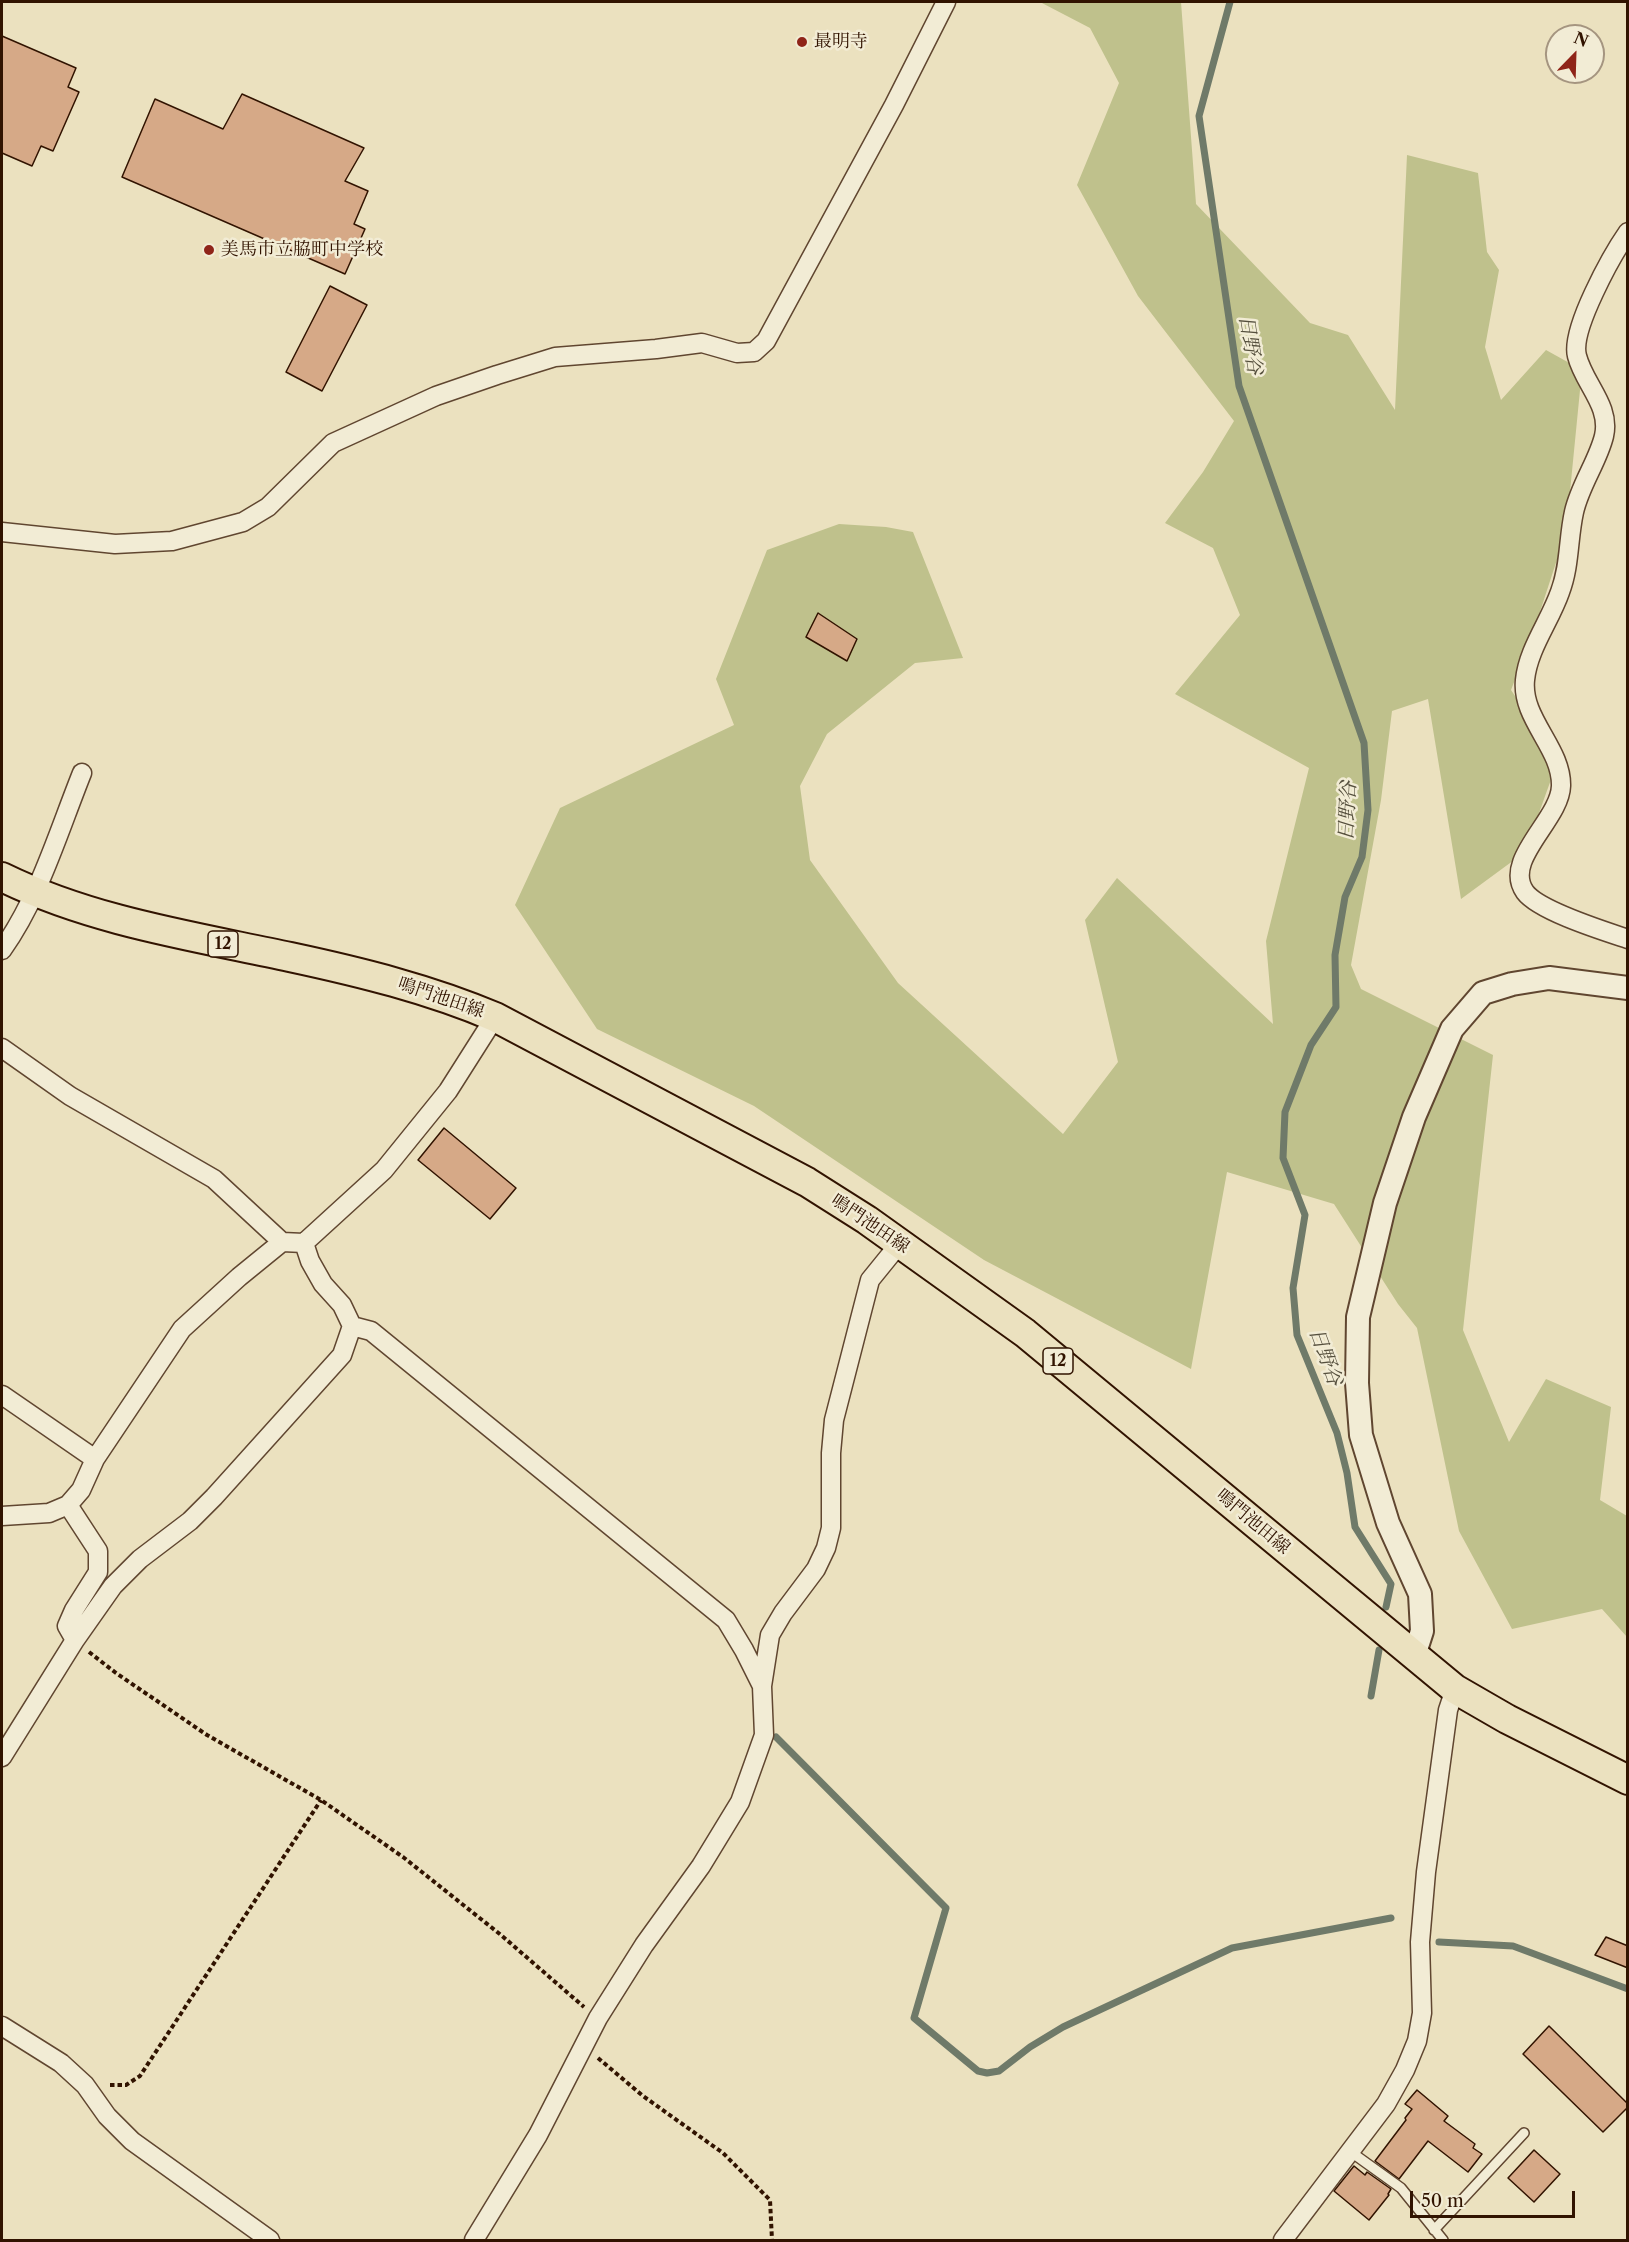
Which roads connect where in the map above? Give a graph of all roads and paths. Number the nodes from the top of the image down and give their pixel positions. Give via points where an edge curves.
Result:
1 (945, 2) edge
2 (1628, 232) edge
3 (2, 532) edge
4 (82, 773) dead end
5 (2, 877) edge
6 (34, 893) junction
7 (1628, 939) edge
8 (2, 950) edge
9 (1628, 987) edge
10 (495, 1017) junction
11 (2, 1048) edge
12 (282, 1242) junction
13 (303, 1243) junction
14 (900, 1243) junction
15 (352, 1326) junction
16 (2, 1395) edge
17 (94, 1459) junction
18 (68, 1505) junction
19 (2, 1516) edge
20 (75, 1640) junction
21 (1414, 1656) junction
22 (762, 1686) junction
23 (1455, 1689) junction
24 (2, 1757) edge
25 (1628, 1780) edge
26 (321, 1800) junction
27 (598, 2018) junction
28 (2, 2026) edge
29 (584, 2045) junction
30 (85, 2085) junction
31 (1524, 2133) dead end
32 (1351, 2152) junction
33 (1434, 2230) junction
34 (270, 2241) edge
35 (474, 2241) edge
36 (772, 2241) edge
37 (1283, 2241) edge
38 (1443, 2241) edge

1 - 3 street via 766,341 754,351 738,353 702,343 555,357 497,375 436,396 333,443 268,507 243,522 172,542 115,544
2 - 7 street via 1596,288 1576,342 1577,356 1600,404 1604,438 1573,514 1567,570 1560,592 1526,673 1530,708 1557,763 1561,786 1555,811 1525,853 1520,875 1525,892 1550,911
4 - 6 street
5 - 6 main road, 鳴門池田線 / 12
6 - 8 street
6 - 10 main road, 鳴門池田線 / 12 via 108,917 386,980 450,998
9 - 21 street via 1549,978 1483,993 1452,1029 1414,1117 1385,1203 1358,1317 1357,1383 1361,1435 1401,1556 1420,1594 1422,1631
10 - 13 street via 448,1091 384,1170
10 - 14 main road, 鳴門池田線 / 12 via 807,1182
11 - 12 street via 70,1096 214,1179
12 - 13 street
12 - 17 street via 182,1329
13 - 15 street via 323,1284 342,1305
14 - 21 main road, 鳴門池田線 / 12 via 1025,1334
14 - 22 street via 870,1280 834,1420 831,1528 826,1548 770,1635
15 - 20 street via 342,1355 214,1497 113,1586
15 - 22 street via 371,1331 726,1620
16 - 17 street
17 - 18 street via 81,1490
18 - 19 street via 50,1513
18 - 20 street via 98,1551 98,1572 67,1626
20 - 24 street
20 - 26 path via 207,1735
21 - 23 main road, 鳴門池田線 / 12
22 - 27 street via 764,1735 740,1802
23 - 25 main road, 鳴門池田線 / 12
23 - 32 street via 1448,1710 1426,1872 1420,1942 1422,2013 1417,2041 1386,2104
26 - 27 path via 412,1864
26 - 30 path via 140,2076 126,2085
27 - 29 street
28 - 30 street via 61,2063
29 - 35 street via 538,2134
29 - 36 path via 643,2096 723,2153 770,2200
30 - 34 street via 107,2116 132,2141
31 - 33 lane
32 - 33 lane via 1401,2188
32 - 37 street
33 - 38 lane

